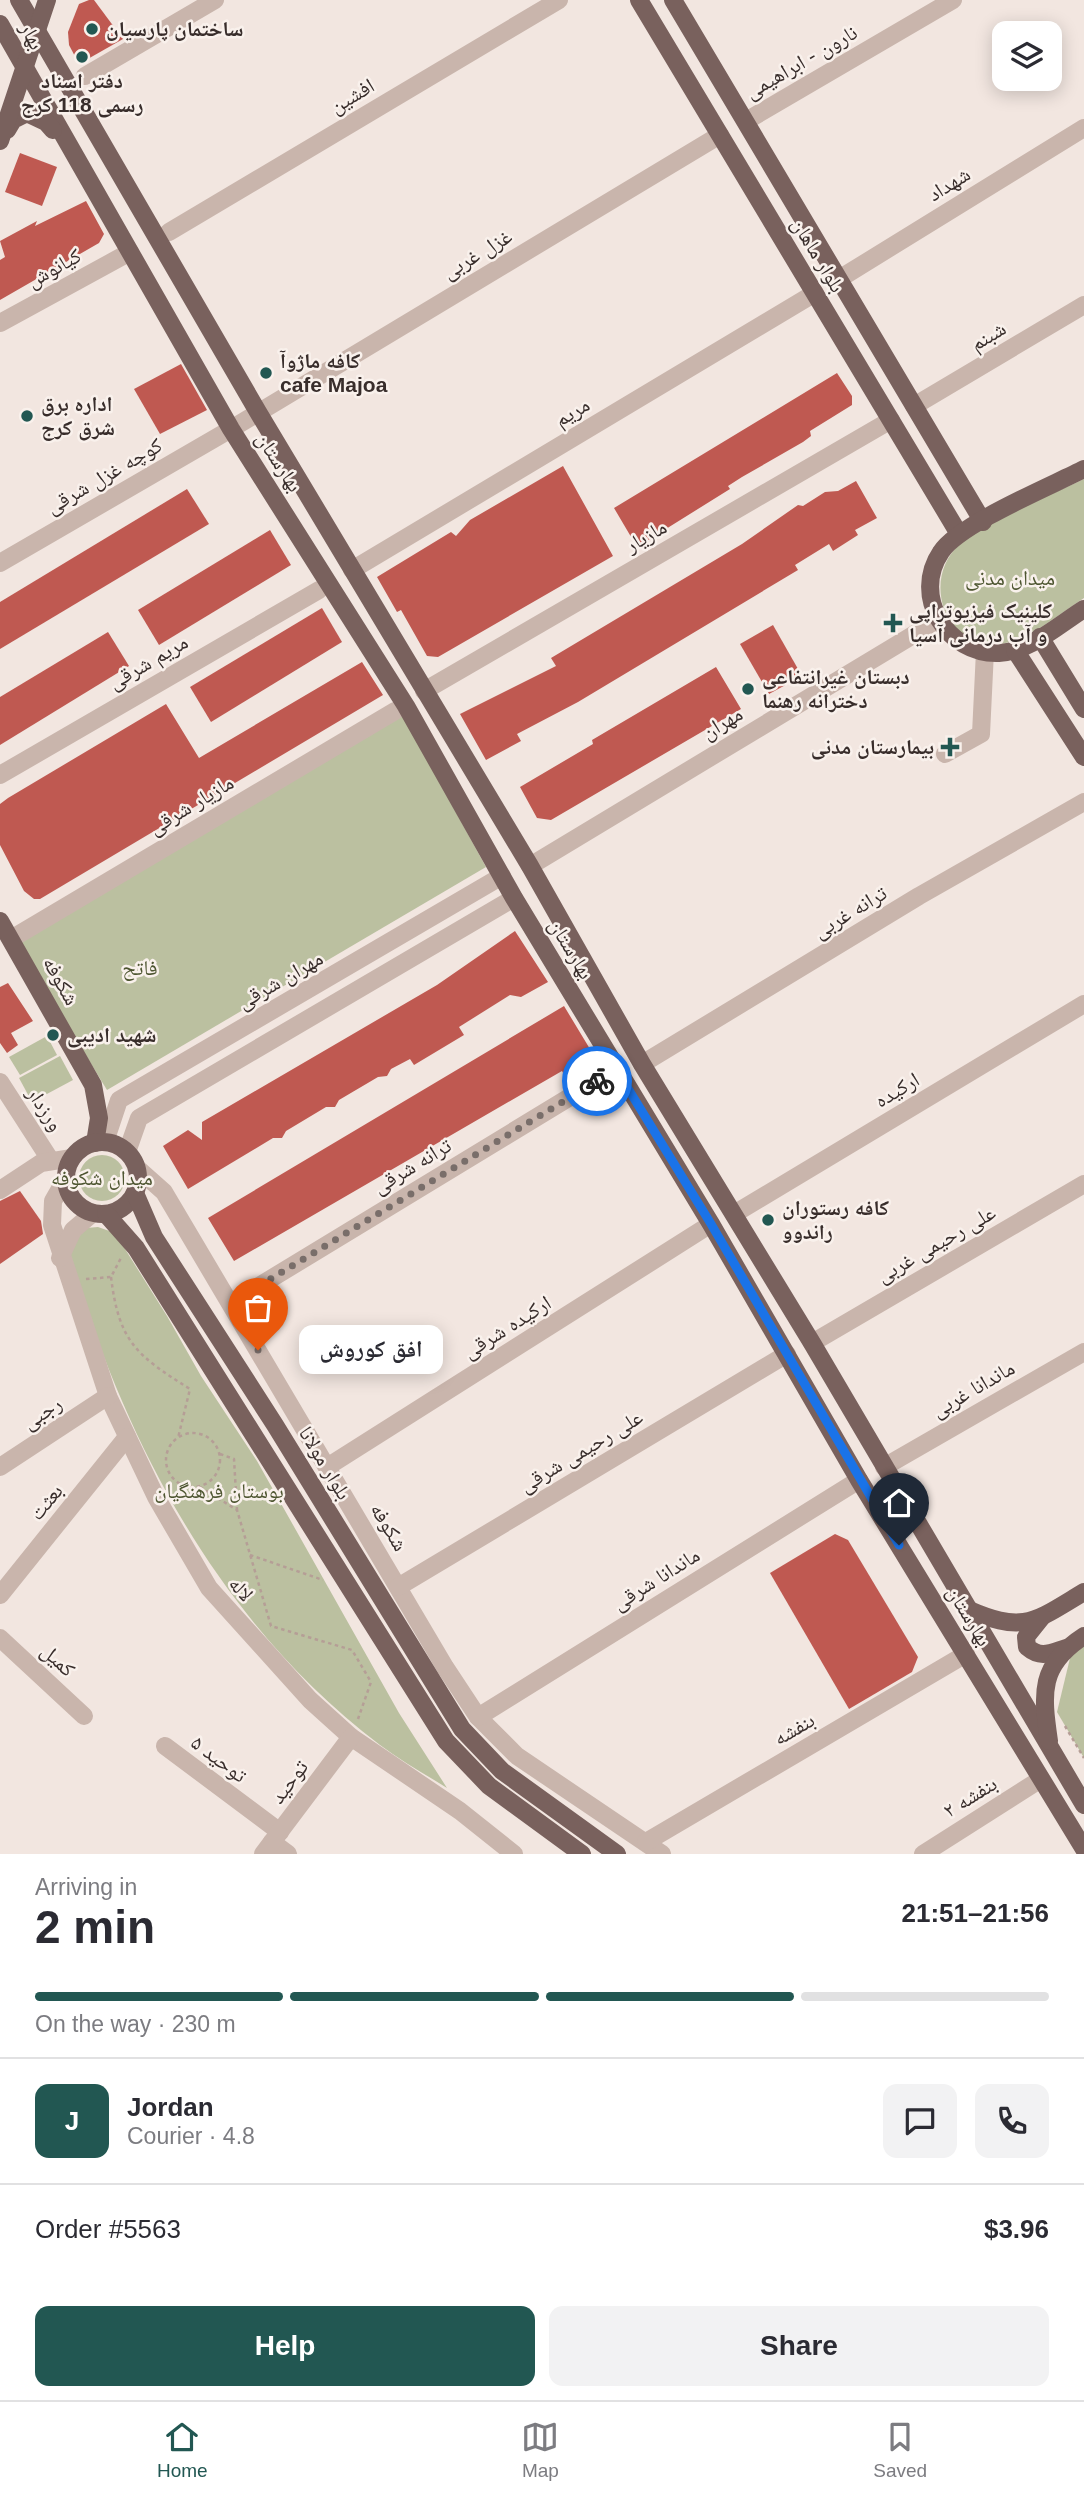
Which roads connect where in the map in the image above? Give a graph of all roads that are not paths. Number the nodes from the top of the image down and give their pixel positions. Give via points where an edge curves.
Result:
1 (13, 0) edge
2 (19, 0) edge
3 (47, 0) edge
4 (215, 0) edge
5 (559, 0) edge
6 (639, 0) edge
7 (673, 0) edge
8 (953, 0) edge
9 (1, 33) edge
10 (37, 33) junction
11 (23, 69) junction
12 (85, 76) dead end
13 (746, 121) junction
14 (1084, 128) edge
15 (720, 135) junction
16 (0, 141) edge
17 (69, 148) junction
18 (169, 232) dead end
19 (130, 252) junction
20 (839, 279) junction
21 (814, 293) junction
22 (1084, 305) edge
23 (0, 323) edge
24 (914, 406) junction
25 (258, 412) junction
26 (891, 420) junction
27 (232, 429) junction
28 (1084, 469) edge
29 (983, 522) junction
30 (959, 534) junction
31 (0, 563) edge
32 (352, 570) junction
33 (319, 590) dead end
34 (1084, 609) edge
35 (938, 620) junction
36 (1040, 637) junction
37 (1015, 650) junction
38 (985, 651) junction
39 (424, 691) junction
40 (1084, 709) edge
41 (395, 711) dead end
42 (945, 754) dead end
43 (1084, 757) edge
44 (0, 775) edge
45 (1084, 802) edge
46 (530, 866) junction
47 (502, 876) junction
48 (514, 898) junction
49 (0, 921) edge
50 (11, 939) junction
51 (1084, 1004) edge
52 (642, 1065) junction
53 (616, 1069) junction
54 (0, 1082) edge
55 (100, 1142) junction
56 (72, 1158) junction
57 (132, 1160) junction
58 (51, 1161) junction
59 (65, 1180) junction
60 (1084, 1184) edge
61 (0, 1190) edge
62 (135, 1193) junction
63 (100, 1214) junction
64 (734, 1214) junction
65 (711, 1224) junction
66 (63, 1267) junction
67 (231, 1303) junction
68 (812, 1343) junction
69 (1084, 1352) edge
70 (787, 1354) junction
71 (108, 1396) junction
72 (127, 1437) junction
73 (0, 1467) edge
74 (327, 1467) junction
75 (884, 1467) junction
76 (859, 1480) junction
77 (398, 1587) junction
78 (1084, 1592) edge
79 (0, 1595) edge
80 (967, 1609) junction
81 (1042, 1617) junction
82 (1084, 1636) edge
83 (0, 1637) edge
84 (1066, 1648) junction
85 (966, 1654) junction
86 (85, 1716) dead end
87 (478, 1717) junction
88 (351, 1737) junction
89 (165, 1746) dead end
90 (1050, 1751) junction
91 (1041, 1779) junction
92 (1084, 1805) edge
93 (272, 1843) edge
94 (646, 1843) junction
95 (1084, 1849) edge
96 (288, 1854) edge
97 (514, 1854) edge
98 (582, 1854) edge
99 (617, 1854) edge
100 (662, 1854) edge
101 (923, 1854) edge

1 - 9 main road
2 - 10 main road, بهار
3 - 10 main road
4 - 12 street
5 - 18 street, افشین
6 - 15 main road, بلوار ماهان
7 - 13 main road, بلوار ماهان
8 - 13 street, نارون - ابراهیمی
9 - 11 main road, بهار
10 - 11 main road
10 - 25 main road, بهارستان
11 - 16 main road
11 - 17 main road, بهارستان
13 - 20 main road, بلوار ماهان
14 - 20 street, شهداد
15 - 21 main road, بلوار ماهان
15 - 25 street, غزل غربی
16 - 17 main road via 13,120 27,113 46,122
17 - 19 main road, بهارستان
19 - 23 street, کیانوش
19 - 27 main road, بهارستان
20 - 24 main road, بلوار ماهان
21 - 26 main road, بلوار ماهان
21 - 32 street, مریم
22 - 24 street, شبنم
24 - 29 main road, بلوار ماهان
25 - 27 street, غزل غربی
25 - 32 main road, بهارستان
26 - 30 main road, بلوار ماهان
26 - 39 street, مازیار
27 - 31 street, کوچه غزل شرقی
27 - 47 main road, بهارستان via 406,706
28 - 29 main road
29 - 30 main road
30 - 35 main road via 942,551 931,573 930,597
32 - 39 main road, بهارستان
33 - 44 street, مریم شرقی
34 - 36 main road
35 - 38 main road via 953,639
35 - 46 street, مهران
36 - 37 main road
36 - 40 main road
37 - 38 main road
37 - 43 main road
38 - 42 street via 981,734
39 - 46 main road, بهارستان
41 - 50 street, مازیار شرقی
45 - 52 street, ترانه غربی via 919,896
46 - 52 main road, بهارستان
47 - 48 main road, بهارستان
47 - 55 street, مهران شرقی via 119,1100
48 - 53 main road, بهارستان
48 - 57 street via 139,1118
49 - 50 main road, شکوفه
50 - 55 main road, شکوفه via 93,1085
51 - 64 street, ارکیده
52 - 64 main road, بهارستان
53 - 65 main road, بهارستان
53 - 67 street, ترانه شرقی
54 - 58 street, ورزدار
55 - 56 main road
55 - 57 main road
56 - 58 street
56 - 59 main road
57 - 62 main road
57 - 67 street, شکوفه via 164,1192
58 - 61 street
59 - 63 main road via 74,1201
59 - 66 street, لاله via 51,1213
60 - 68 street, علی رحیمی غربی
62 - 63 main road via 126,1205
62 - 99 main road, بلوار مولانا via 154,1237 462,1730 502,1771
63 - 66 street via 73,1230
63 - 98 main road via 130,1240 446,1741 489,1786
64 - 68 main road, بهارستان
65 - 70 main road, بهارستان
65 - 74 street, ارکیده شرقی
66 - 71 street, لاله
67 - 74 street, شکوفه
68 - 75 main road, بهارستان
69 - 75 street, ماندانا غربی
70 - 76 main road, بهارستان
70 - 77 street, علی رحیمی شرقی
71 - 72 street, لاله
71 - 73 street, رجبی
72 - 79 street, بعثت
72 - 88 street, لاله via 209,1588 310,1700
74 - 77 street, شکوفه
75 - 80 main road, بهارستان
76 - 85 main road, بهارستان
76 - 87 street, ماندانا شرقی
77 - 87 street, شکوفه
78 - 81 main road
80 - 81 main road via 999,1623
80 - 90 main road, بهارستان
81 - 84 main road via 1026,1637 1027,1647 1043,1656
82 - 84 main road
83 - 86 street, کمیل
84 - 90 main road via 1044,1686
85 - 91 main road, بهارستان
85 - 94 street, بنفشه
87 - 94 street, شکوفه via 517,1756
88 - 93 street, توحید
88 - 97 street, لاله
89 - 93 street, توحید ۵
90 - 92 main road, بهارستان
91 - 95 main road, بهارستان
91 - 101 street, بنفشه ۲
93 - 96 street, توحید ۵
94 - 100 street, شکوفه

